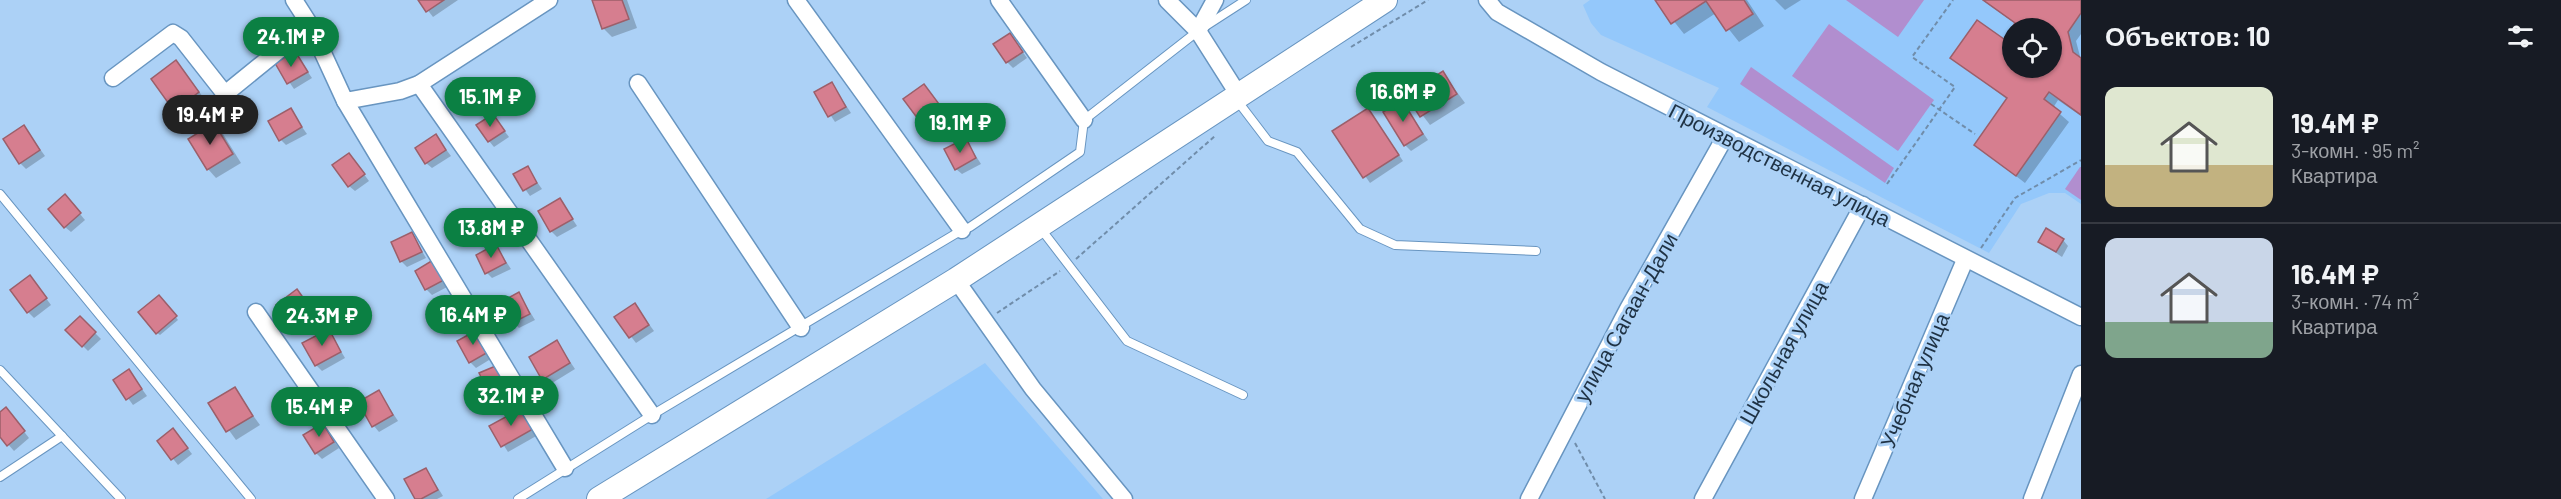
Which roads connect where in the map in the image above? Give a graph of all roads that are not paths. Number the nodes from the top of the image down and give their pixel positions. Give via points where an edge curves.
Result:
1 (294, 0) edge
2 (549, 0) edge
3 (796, 0) edge
4 (999, 0) edge
5 (1167, 0) edge
6 (1215, 0) edge
7 (1246, 0) edge
8 (1385, 0) edge
9 (1487, 0) edge
10 (310, 25) junction
11 (1198, 32) junction
12 (113, 78) dead end
13 (638, 83) dead end
14 (419, 84) junction
15 (1236, 95) junction
16 (345, 101) junction
17 (1084, 120) junction
18 (1725, 136) junction
19 (0, 194) edge
20 (1863, 205) junction
21 (1038, 226) junction
22 (962, 230) junction
23 (1536, 251) dead end
24 (1965, 260) junction
25 (956, 280) junction
26 (256, 312) dead end
27 (2081, 317) edge
28 (801, 328) junction
29 (0, 370) edge
30 (2081, 374) edge
31 (1243, 395) dead end
32 (652, 415) junction
33 (62, 436) junction
34 (565, 468) junction
35 (0, 477) edge
36 (121, 499) edge
37 (251, 499) edge
38 (386, 499) edge
39 (518, 499) edge
40 (599, 499) edge
41 (1124, 499) edge
42 (1529, 499) edge
43 (1703, 499) edge
44 (1863, 499) edge
45 (2032, 499) edge

1 - 10 street
2 - 14 street
3 - 22 street
4 - 17 street
5 - 11 street
6 - 11 street
7 - 11 lane
8 - 15 main road
9 - 18 street, Производственная улица via 1497,12 1601,72
10 - 12 street via 225,94 173,33
10 - 16 street
11 - 15 street
11 - 17 lane
13 - 28 street
14 - 16 street
14 - 32 street
15 - 21 main road
15 - 23 lane via 1268,141 1298,152 1360,229 1395,245
16 - 34 street
17 - 22 lane via 1080,152
18 - 20 street, Производственная улица
18 - 42 street, улица Сагаан-Дали
19 - 37 lane
20 - 24 street, Производственная улица
20 - 43 street, Школьная улица
21 - 25 main road
21 - 31 lane via 1127,341
22 - 28 lane
24 - 27 street, Производственная улица
24 - 44 street, Учебная улица
25 - 40 main road
25 - 41 street via 1033,389
26 - 38 street
28 - 32 lane
29 - 33 lane
30 - 45 street
32 - 34 lane
33 - 35 lane
33 - 36 lane
34 - 39 lane

